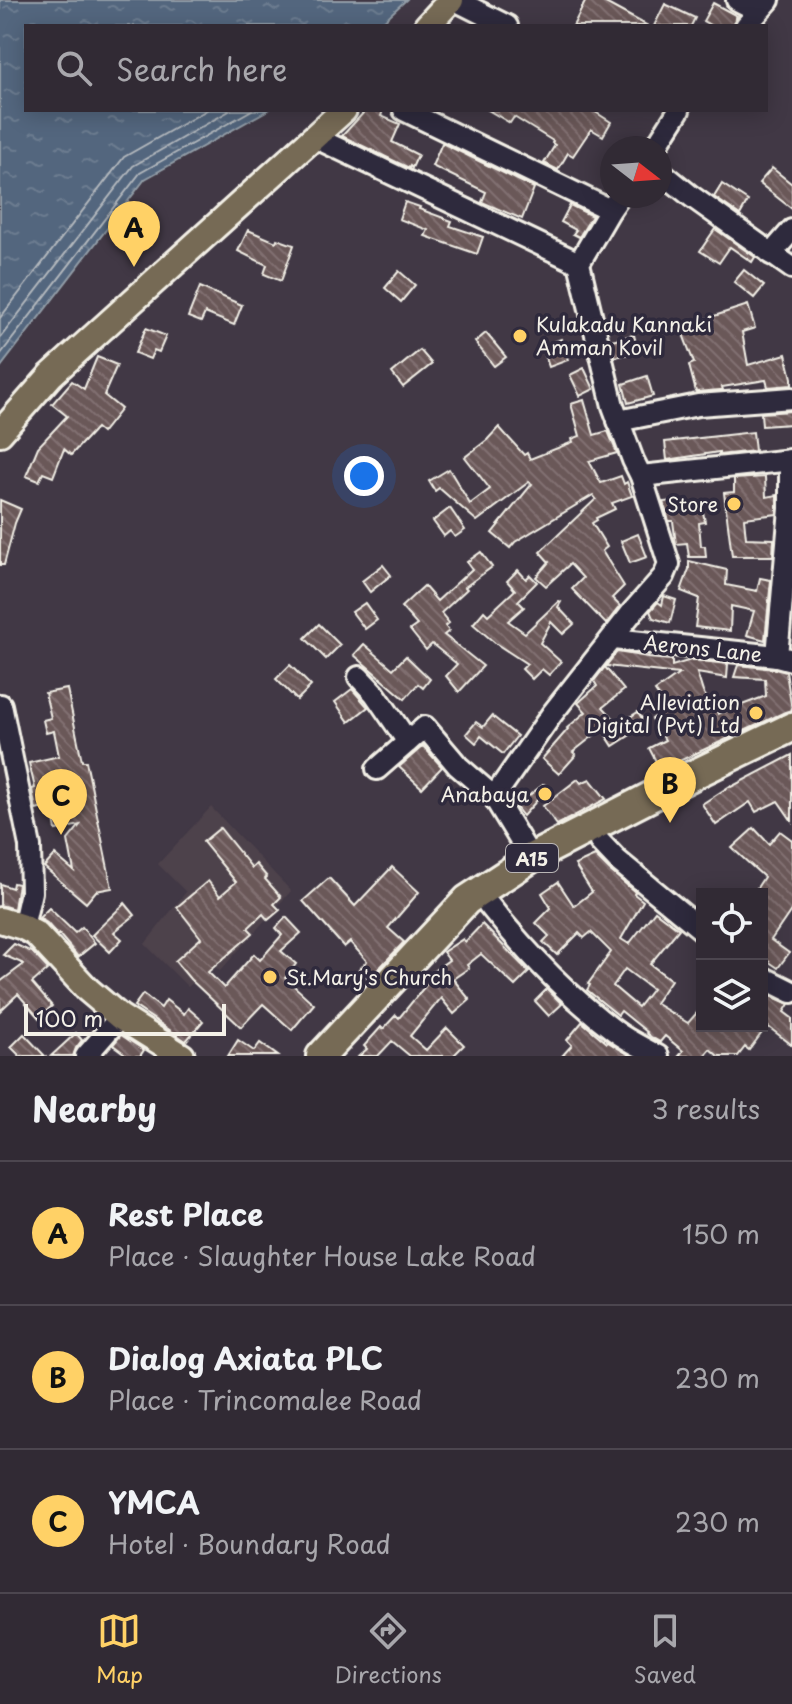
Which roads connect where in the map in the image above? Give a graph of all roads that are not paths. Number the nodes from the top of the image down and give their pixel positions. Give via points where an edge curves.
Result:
1 (453, 0) edge
2 (737, 0) edge
3 (757, 12) edge
4 (429, 24) edge
5 (503, 24) edge
6 (342, 112) edge
7 (409, 112) edge
8 (678, 112) edge
9 (663, 136) edge
10 (314, 137) junction
11 (672, 180) edge
12 (600, 196) edge
13 (612, 208) edge
14 (792, 230) edge
15 (771, 254) junction
16 (579, 263) junction
17 (792, 268) edge
18 (792, 398) edge
19 (618, 421) junction
20 (0, 433) edge
21 (791, 460) edge
22 (641, 476) junction
23 (613, 639) junction
24 (784, 658) edge
25 (359, 677) dead end
26 (1, 705) edge
27 (792, 727) edge
28 (408, 742) junction
29 (792, 745) edge
30 (377, 769) dead end
31 (494, 797) junction
32 (600, 842) junction
33 (531, 858) junction
34 (488, 904) junction
35 (12, 924) edge
36 (696, 925) edge
37 (768, 980) edge
38 (792, 992) edge
39 (120, 1017) junction
40 (645, 1053) edge
41 (86, 1056) edge
42 (182, 1056) edge
43 (321, 1056) edge
44 (344, 1056) edge

1 - 4 main road
1 - 5 street
2 - 3 street
6 - 10 main road
7 - 12 street
8 - 9 street
10 - 16 street
10 - 20 main road via 51,375
11 - 15 street
13 - 16 street
14 - 15 street
15 - 17 street
16 - 19 street
18 - 19 street via 698,405
19 - 22 street
21 - 22 street
21 - 24 street
22 - 23 street via 669,564
23 - 24 street, Aerons Lane
23 - 31 street
25 - 28 street
26 - 35 street via 30,846 31,892
27 - 33 highway, A15
28 - 30 street
28 - 31 street via 425,727
29 - 32 highway, A15
31 - 33 street
32 - 34 highway, A15
32 - 36 street
33 - 43 highway, A15 via 467,900
34 - 40 street via 560,985
34 - 44 highway, A15
35 - 39 main road via 36,934
37 - 38 street
39 - 41 street
39 - 42 main road

